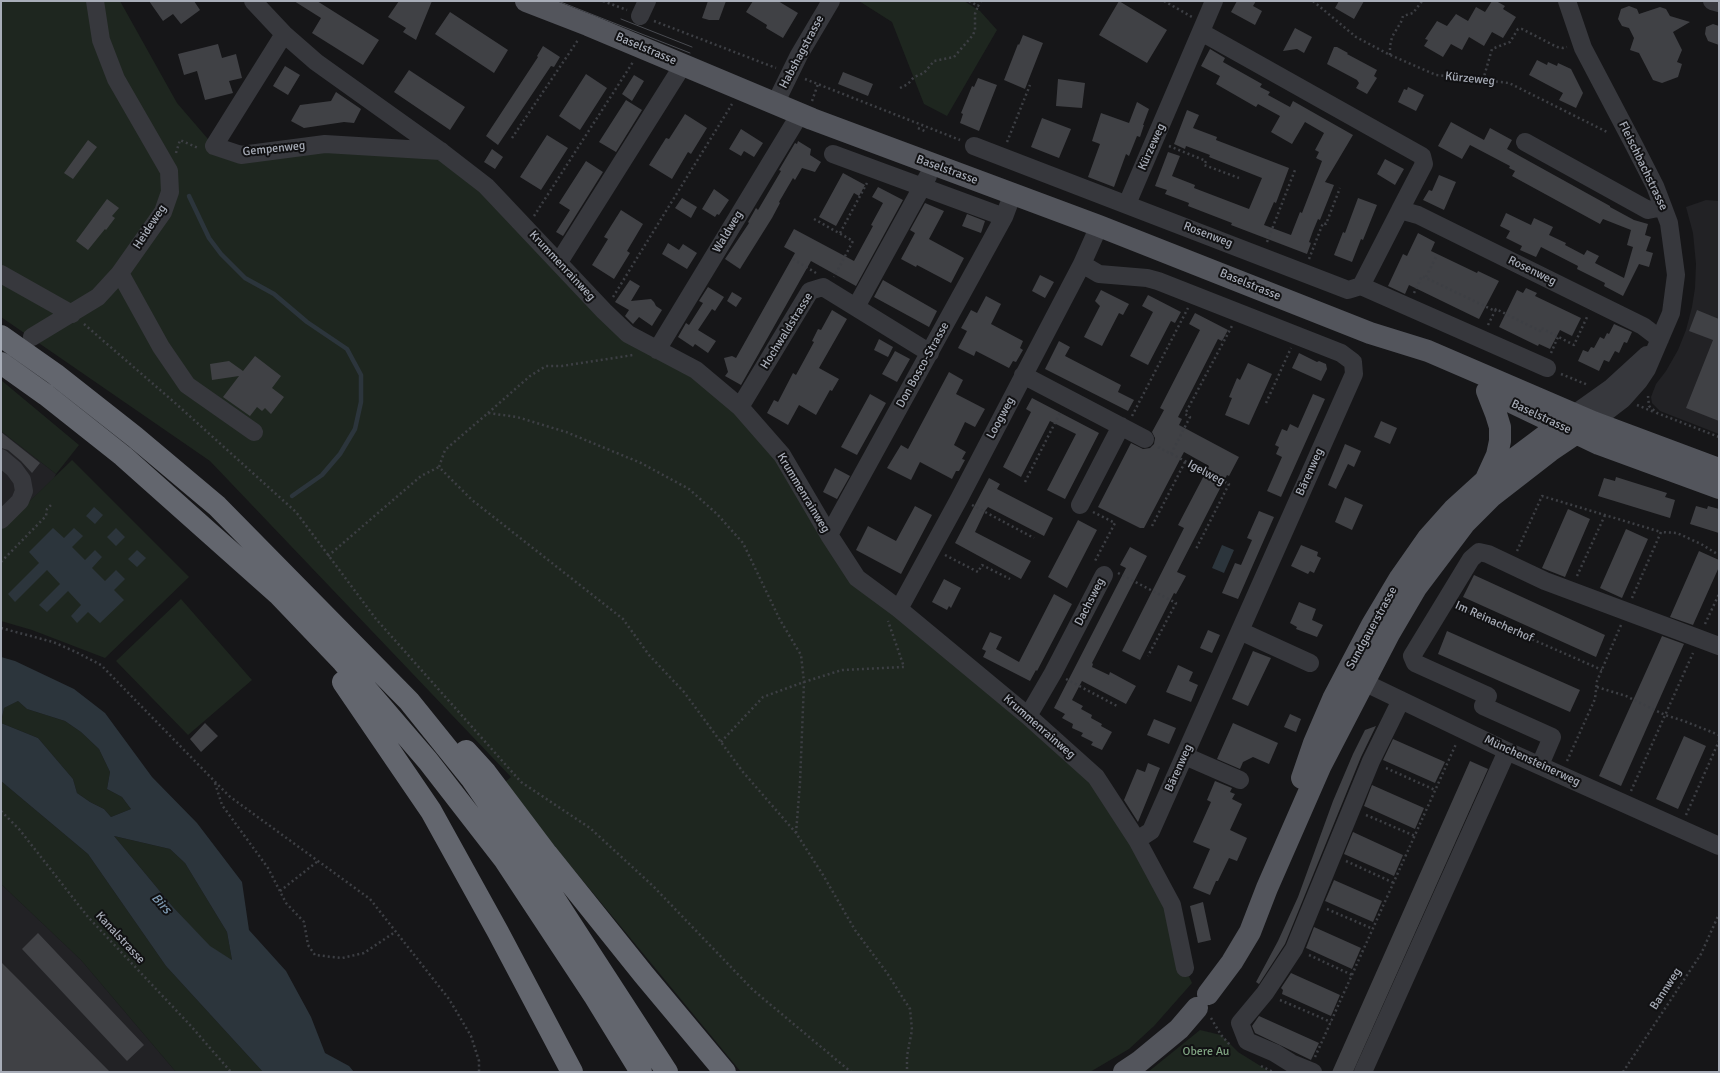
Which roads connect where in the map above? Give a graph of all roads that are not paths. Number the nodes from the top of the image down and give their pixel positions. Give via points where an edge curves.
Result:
1 (95, 1) edge
2 (253, 1) edge
3 (526, 1) edge
4 (1214, 1) edge
5 (1567, 1) edge
6 (1712, 1) edge
7 (824, 3) edge
8 (1719, 3) edge
9 (1202, 28) junction
10 (284, 34) junction
11 (683, 65) junction
12 (775, 104) junction
13 (800, 114) junction
14 (1525, 142) dead end
15 (974, 146) road end
16 (442, 152) junction
17 (833, 154) dead end
18 (934, 165) junction
19 (922, 186) junction
20 (1013, 193) junction
21 (1127, 204) junction
22 (1663, 207) junction
23 (1400, 210) junction
24 (1004, 217) junction
25 (1099, 226) junction
26 (559, 262) junction
27 (1082, 264) junction
28 (120, 272) junction
29 (1, 274) edge
30 (1361, 286) junction
31 (856, 308) junction
32 (72, 314) junction
33 (1370, 333) junction
34 (1, 336) edge
35 (32, 338) dead end
36 (1660, 339) junction
37 (657, 350) junction
38 (930, 353) junction
39 (1, 363) edge
40 (1547, 368) dead end
41 (1023, 375) junction
42 (1487, 391) junction
43 (1623, 399) junction
44 (740, 407) junction
45 (1576, 424) junction
46 (1123, 427) junction
47 (254, 432) dead end
48 (1632, 437) junction
49 (1144, 439) road end
50 (1, 458) edge
51 (1719, 469) edge
52 (1486, 480) junction
53 (1719, 488) edge
54 (1080, 505) road end
55 (217, 506) junction
56 (1, 520) edge
57 (202, 525) junction
58 (829, 535) junction
59 (1106, 571) road end
60 (899, 609) junction
61 (1240, 631) junction
62 (1719, 646) edge
63 (1310, 663) dead end
64 (1355, 678) junction
65 (1401, 700) junction
66 (1483, 706) junction
67 (1028, 716) junction
68 (1467, 731) junction
69 (1507, 751) junction
70 (1185, 756) junction
71 (1540, 766) junction
72 (1240, 780) dead end
73 (1137, 840) junction
74 (1719, 846) edge
75 (1185, 968) dead end
76 (1311, 1071) edge
77 (572, 1072) edge
78 (641, 1072) edge
79 (667, 1072) edge
80 (724, 1072) edge
81 (1124, 1072) edge
82 (1363, 1072) edge

1 - 28 street, Heideweg via 101,40 116,79 169,171 170,192 163,212
2 - 10 street, Krummenrainweg
3 - 11 main road, Baselstrasse
4 - 9 street, Kürzeweg
5 - 22 street, Fleischbachstrasse via 1581,42 1655,186
6 - 8 street
7 - 12 street, Habshagstrasse
9 - 21 street, Kürzeweg
9 - 23 street via 1422,156 1424,164
10 - 16 street, Krummenrainweg via 316,62
10 - 16 street, Gempenweg via 214,146 241,155 325,144
11 - 12 main road, Baselstrasse
11 - 26 street
12 - 13 main road, Baselstrasse
13 - 18 main road, Baselstrasse
13 - 37 street, Waldweg
14 - 22 street via 1648,210
15 - 21 street, Rosenweg
16 - 26 street, Krummenrainweg via 486,186
17 - 19 street
18 - 19 street
18 - 20 main road, Baselstrasse
19 - 24 street
19 - 31 street
20 - 24 street, Don Bosco-Strasse
20 - 25 main road, Baselstrasse
21 - 30 street, Rosenweg via 1348,290
22 - 36 street, Fleischbachstrasse via 1669,223 1676,275 1671,313
23 - 30 street
23 - 36 street, Rosenweg via 1418,215 1595,302 1643,326
24 - 38 street, Don Bosco-Strasse
25 - 27 street, Loogweg
25 - 33 main road, Baselstrasse
26 - 37 street, Krummenrainweg via 628,334
27 - 41 street, Loogweg
27 - 61 street, Bärenweg via 1099,274 1147,278 1341,353 1353,362 1354,374
28 - 32 street, Heideweg via 98,297
28 - 47 street via 160,347 187,385
29 - 32 street
30 - 40 street
31 - 38 street, Hochwaldstrasse
31 - 44 street, Hochwaldstrasse via 829,286 810,290
32 - 35 street, Heideweg
33 - 42 main road, Baselstrasse via 1423,363
33 - 45 main road, Baselstrasse via 1428,350
34 - 55 highway via 136,436
36 - 43 street, Fleischbachstrasse via 1647,369
36 - 45 street, Fleischbachstrasse
37 - 44 street, Krummenrainweg via 696,370
38 - 58 street, Don Bosco-Strasse
39 - 57 highway via 46,394 123,456
41 - 46 street
41 - 60 street, Loogweg
42 - 45 main road, Baselstrasse
42 - 52 main road via 1500,427 1500,441
43 - 45 street, Fleischbachstrasse
43 - 48 street via 1621,419
44 - 58 street, Krummenrainweg via 782,455
45 - 48 main road, Baselstrasse
45 - 52 main road, Sundgauerstrasse
45 - 53 main road, Baselstrasse via 1599,444
45 - 64 main road, Sundgauerstrasse via 1550,451 1492,496 1465,523 1416,588
46 - 49 street
46 - 54 street
48 - 51 main road, Baselstrasse
50 - 56 street via 22,480 24,490 20,501
52 - 64 main road, Sundgauerstrasse via 1453,510 1413,558 1372,625
55 - 79 highway via 409,701 471,778 554,898
55 - 80 highway via 252,528 325,599 486,773 547,854
57 - 77 highway via 243,575 355,697 431,811
57 - 78 highway via 278,594 343,662 428,761 504,859
58 - 60 street, Krummenrainweg via 857,578
59 - 67 street, Dachsweg
60 - 67 street, Krummenrainweg
61 - 63 street
61 - 70 street, Bärenweg
62 - 66 street, Im Reinacherhof via 1545,581 1479,552 1471,559 1412,656 1415,663 1488,696
64 - 65 street, Münchensteinerweg
64 - 81 main road, Sundgauerstrasse via 1250,932 1232,962 1179,1029
65 - 68 street, Münchensteinerweg
65 - 76 street via 1370,761 1294,949 1265,993 1240,1023 1246,1041
66 - 68 street
66 - 71 street via 1552,737
67 - 73 street, Krummenrainweg via 1096,777
68 - 69 street, Münchensteinerweg
69 - 71 street, Münchensteinerweg
69 - 82 street
70 - 72 street
70 - 73 street, Bärenweg via 1151,832
71 - 74 street, Münchensteinerweg
73 - 75 street, Krummenrainweg via 1172,905

